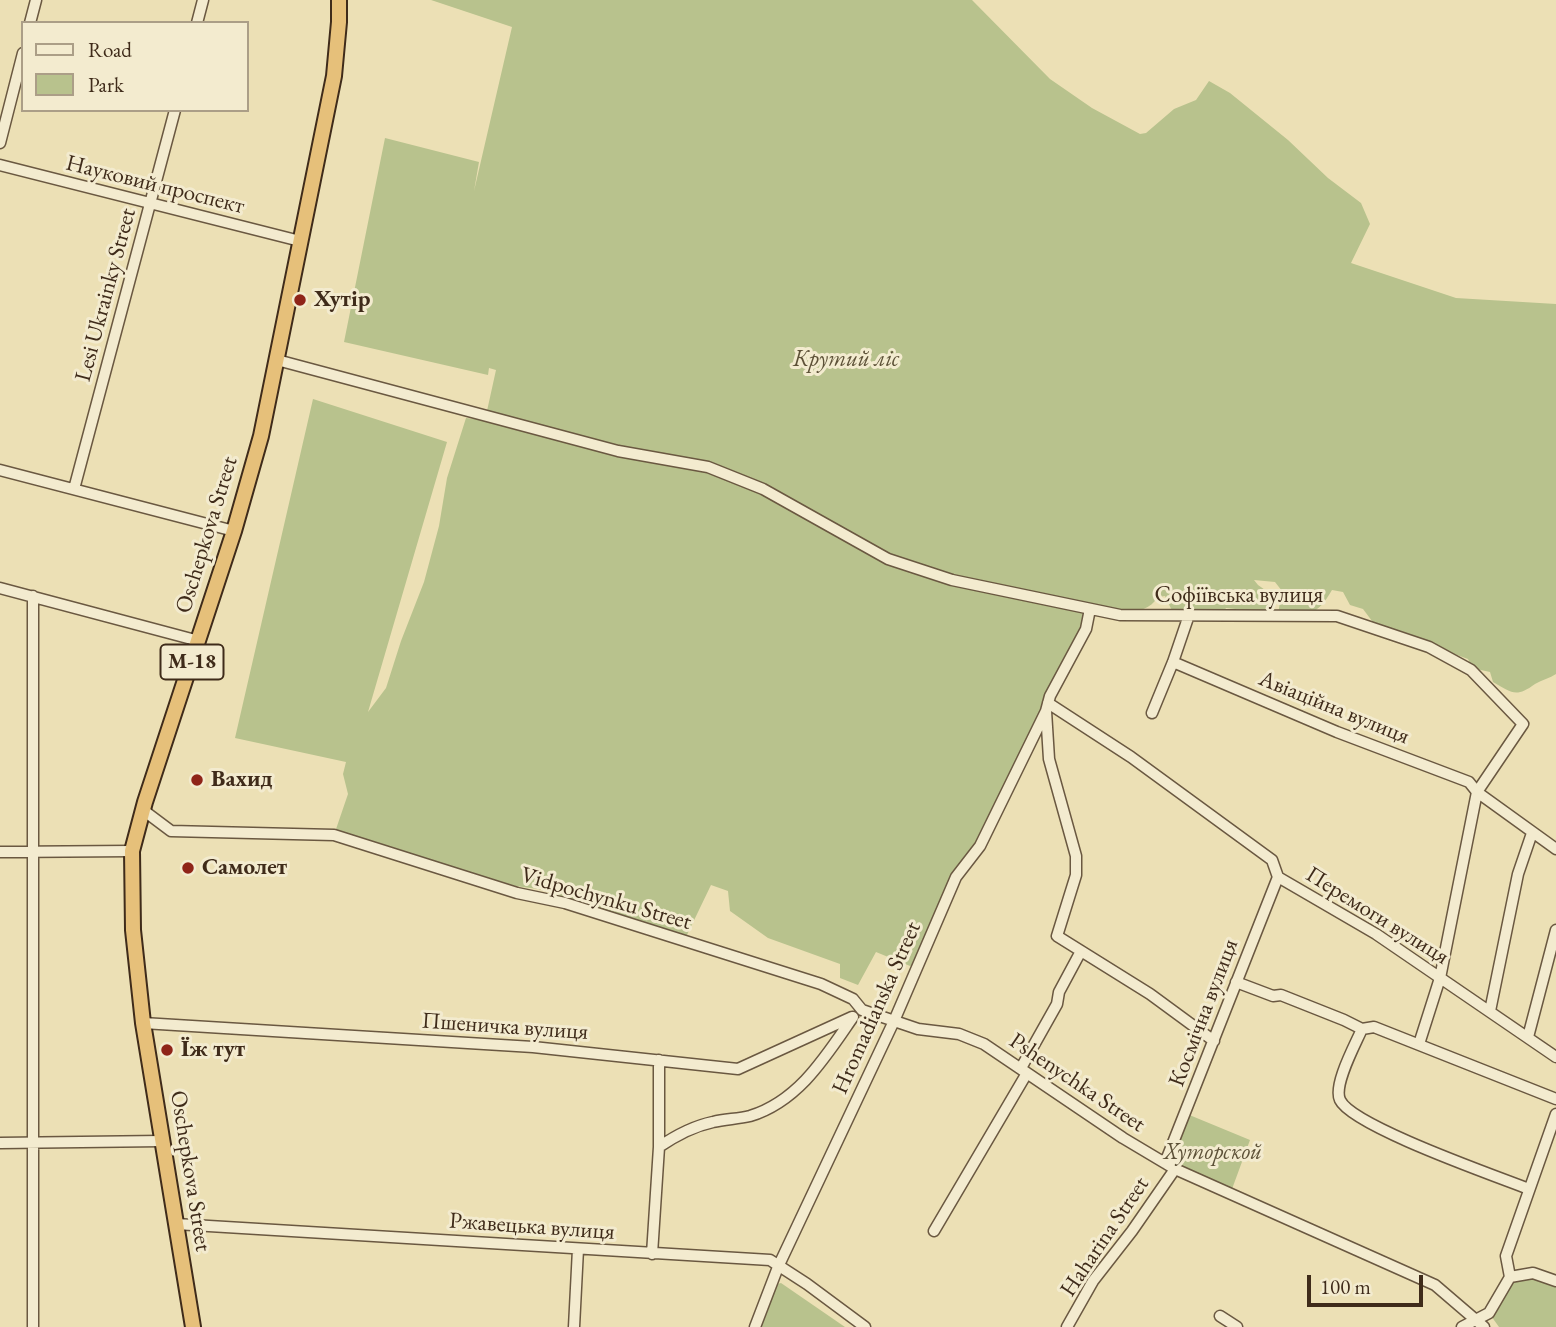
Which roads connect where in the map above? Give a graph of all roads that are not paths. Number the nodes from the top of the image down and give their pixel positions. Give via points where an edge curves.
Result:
1 (36, 0) edge
2 (203, 0) edge
3 (339, 0) edge
4 (31, 21) edge
5 (198, 21) edge
6 (21, 61) edge
7 (174, 112) edge
8 (0, 143) edge
9 (0, 166) edge
10 (151, 204) junction
11 (300, 241) junction
12 (277, 360) junction
13 (0, 470) edge
14 (74, 489) junction
15 (234, 531) junction
16 (0, 588) edge
17 (33, 596) junction
18 (1090, 609) junction
19 (1189, 615) junction
20 (199, 641) junction
21 (1173, 662) junction
22 (1047, 707) junction
23 (1152, 713) dead end
24 (1477, 792) junction
25 (143, 810) junction
26 (1532, 833) junction
27 (1556, 849) edge
28 (132, 851) junction
29 (0, 852) edge
30 (31, 852) junction
31 (1278, 877) junction
32 (1556, 930) edge
33 (1081, 951) junction
34 (1440, 978) junction
35 (1236, 982) junction
36 (862, 1010) junction
37 (1490, 1011) junction
38 (852, 1017) junction
39 (894, 1021) junction
40 (143, 1023) junction
41 (1362, 1029) junction
42 (1528, 1037) junction
43 (1214, 1041) junction
44 (1419, 1044) junction
45 (1556, 1057) edge
46 (659, 1060) junction
47 (1024, 1070) junction
48 (1556, 1099) edge
49 (1556, 1114) edge
50 (162, 1141) junction
51 (0, 1143) edge
52 (33, 1143) junction
53 (659, 1147) junction
54 (1165, 1163) junction
55 (1175, 1169) junction
56 (1529, 1189) junction
57 (176, 1224) junction
58 (934, 1231) dead end
59 (578, 1249) junction
60 (652, 1254) junction
61 (778, 1266) junction
62 (1510, 1277) junction
63 (1556, 1282) edge
64 (1220, 1316) dead end
65 (1476, 1318) junction
66 (1232, 1326) edge
67 (33, 1327) edge
68 (193, 1327) edge
69 (574, 1327) edge
70 (755, 1327) edge
71 (865, 1327) edge
72 (1067, 1327) edge
73 (1462, 1327) edge
74 (1484, 1327) edge

1 - 4 street
2 - 5 street
3 - 11 highway, Oschepkova Street / М-18 via 334,76
6 - 8 street
7 - 10 street, Lesi Ukrainky Street
9 - 10 street, Науковий проспект
10 - 11 street, Науковий проспект
10 - 14 street, Lesi Ukrainky Street
11 - 12 highway, Oschepkova Street / М-18
12 - 15 highway, Oschepkova Street / М-18
12 - 18 street, Софіївська вулиця via 618,451 708,467 764,489 917,571
13 - 14 street
14 - 15 street
15 - 20 highway, Oschepkova Street / М-18
16 - 17 street
17 - 20 street
17 - 30 street
18 - 19 street, Софіївська вулиця via 1120,615
18 - 22 street, Hromadianska Street via 1086,629
19 - 21 street
19 - 24 street, Софіївська вулиця via 1337,616 1429,647 1471,670 1523,724
20 - 25 highway, Oschepkova Street / М-18
21 - 23 street
21 - 24 street, Авіаційна вулиця via 1469,782
22 - 31 street, Перемоги вулиця via 1131,757 1272,860
22 - 33 street via 1049,759 1076,856 1076,875 1057,936
22 - 39 street, Hromadianska Street via 980,845 956,877
24 - 26 street, Авіаційна вулиця
24 - 34 street
25 - 28 highway, Oschepkova Street / М-18
25 - 36 street, Vidpochynku Street via 171,831 334,835 821,984 853,999
26 - 27 street, Авіаційна вулиця
26 - 37 street via 1518,874
28 - 30 street
28 - 40 highway, Oschepkova Street / М-18 via 132,930
29 - 30 street
30 - 52 street
31 - 34 street, Перемоги вулиця
31 - 35 street, Космічна вулиця
32 - 42 street
33 - 43 street
33 - 47 street
34 - 37 street, Перемоги вулиця
34 - 44 street
35 - 41 street via 1281,995
35 - 43 street, Космічна вулиця
36 - 38 street
36 - 39 street, Pshenychka Street
37 - 42 street, Перемоги вулиця
38 - 46 street, Пшеничка вулиця via 738,1069
38 - 53 street via 816,1070 776,1104 750,1116 711,1122
39 - 47 street, Pshenychka Street via 959,1034
39 - 61 street, Hromadianska Street
40 - 46 street, Пшеничка вулиця via 533,1047
40 - 50 highway, Oschepkova Street / М-18
41 - 44 street via 1374,1027
41 - 56 street via 1339,1085 1340,1100 1352,1114
42 - 45 street, Перемоги вулиця
43 - 54 street, Космічна вулиця
44 - 48 street
46 - 53 street
47 - 54 street, Pshenychka Street
47 - 58 street
49 - 56 street
50 - 52 street
50 - 57 highway, Oschepkova Street / М-18
51 - 52 street
52 - 67 street
53 - 60 street
54 - 55 street, Pshenychka Street
55 - 65 street, Pshenychka Street via 1435,1285
55 - 72 street, Haharina Street via 1093,1281
56 - 62 street via 1506,1256
57 - 59 street, Ржавецька вулиця
57 - 68 highway, Oschepkova Street / М-18
59 - 60 street, Ржавецька вулиця
59 - 69 street
60 - 61 street, Ржавецька вулиця via 748,1257 771,1260
61 - 70 street, Hromadianska Street
61 - 71 street, Ржавецька вулиця
62 - 63 street via 1533,1273
62 - 65 street via 1489,1313
64 - 66 street
65 - 73 street
65 - 74 street, Pshenychka Street

